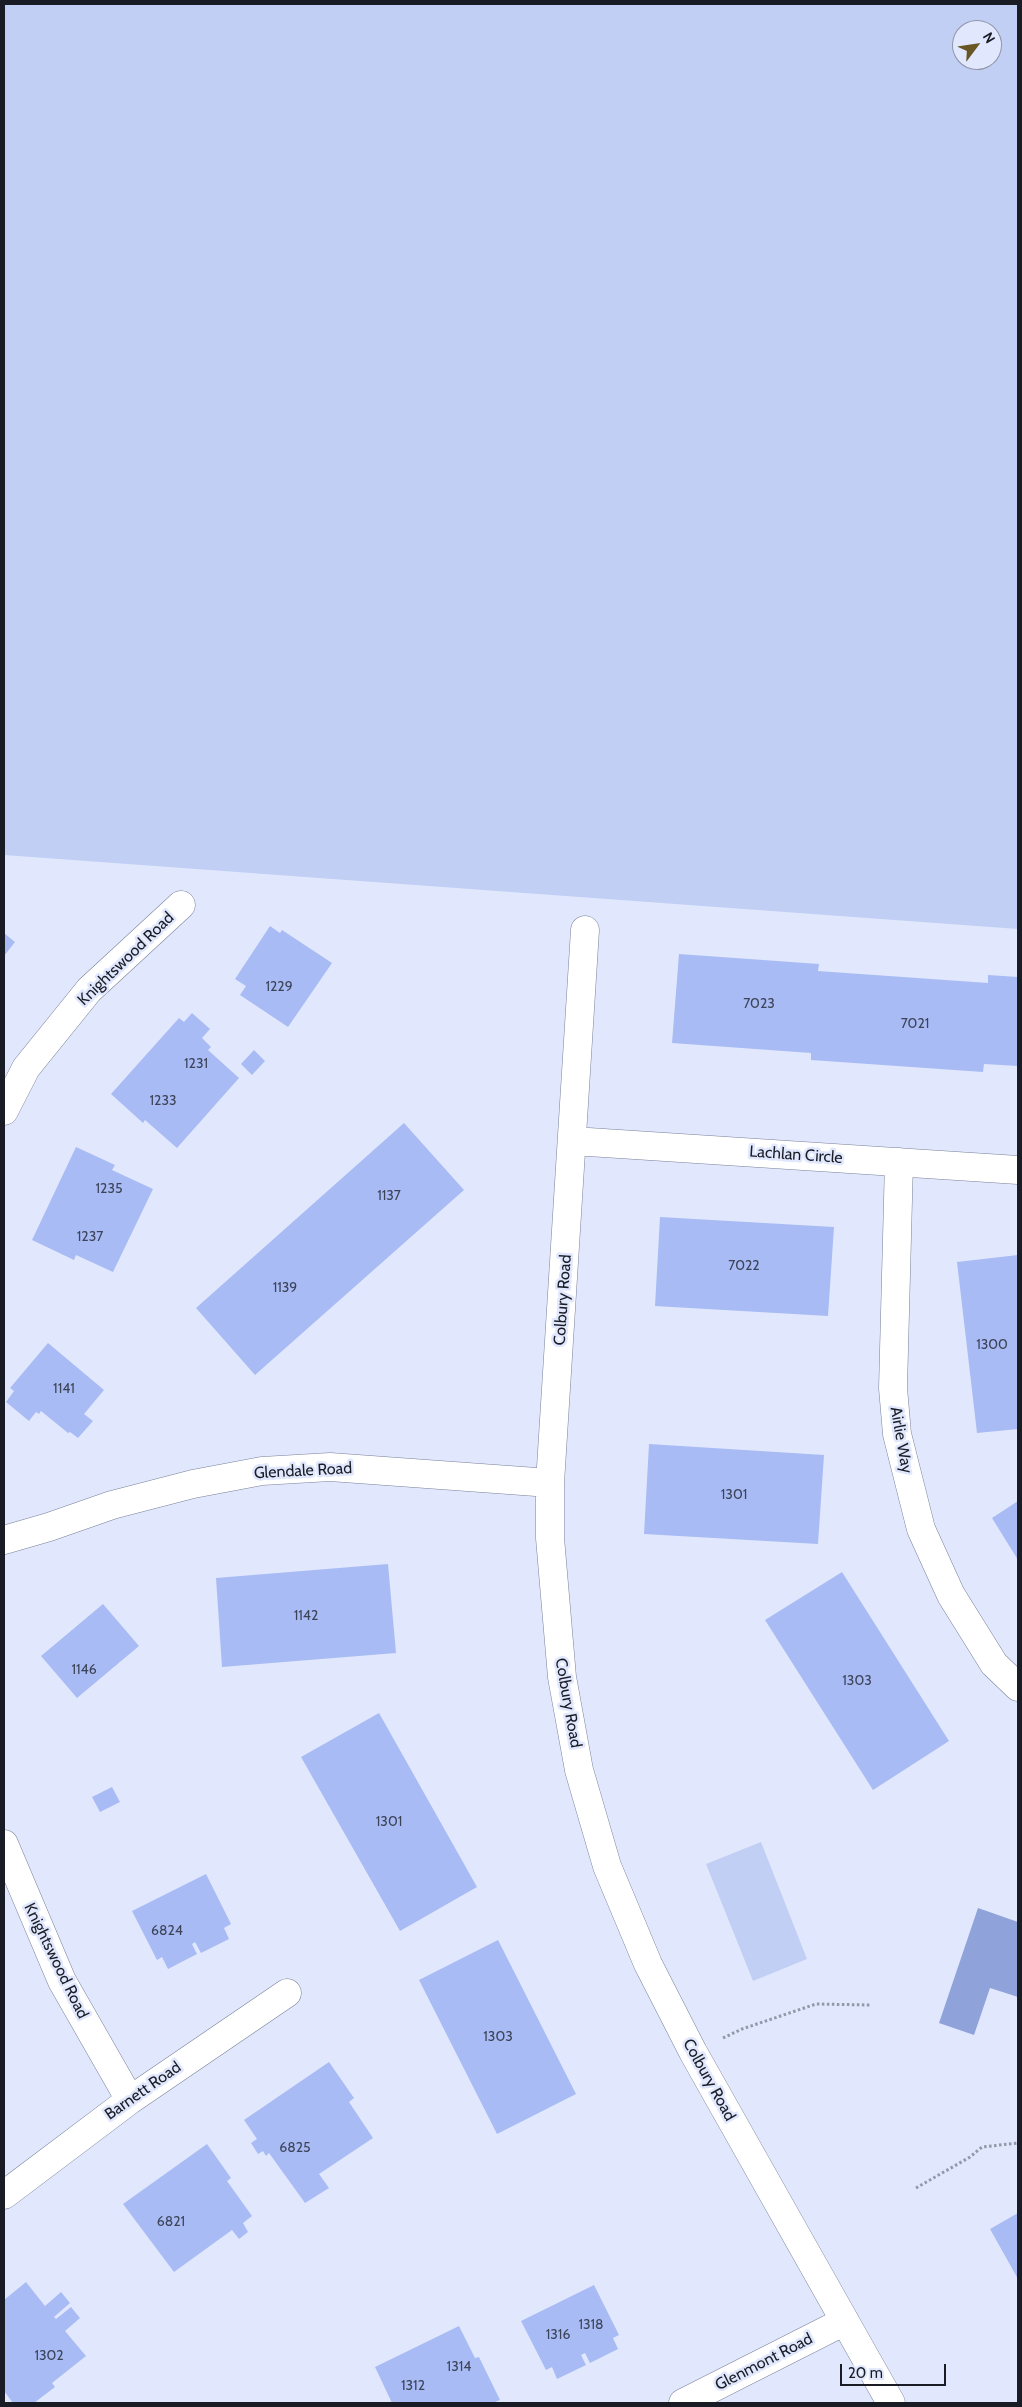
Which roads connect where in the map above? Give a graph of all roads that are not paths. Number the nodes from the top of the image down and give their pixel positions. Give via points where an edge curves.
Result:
1 (181, 905) dead end
2 (585, 930) dead end
3 (4, 1111) edge
4 (573, 1141) junction
5 (899, 1162) junction
6 (1018, 1170) edge
7 (550, 1483) junction
8 (4, 1540) edge
9 (1018, 1687) edge
10 (4, 1844) edge
11 (286, 1993) dead end
12 (130, 2100) junction
13 (4, 2195) edge
14 (845, 2321) junction
15 (683, 2403) edge
16 (891, 2403) edge

1 - 3 street, Knightswood Road via 89,990 26,1068
2 - 4 street, Colbury Road
4 - 5 street, Lachlan Circle
4 - 7 street, Colbury Road
5 - 6 street, Lachlan Circle
5 - 9 street, Airlie Way via 893,1388 896,1434 921,1529 951,1595 994,1664
7 - 8 street, Glendale Road via 330,1467 262,1471 193,1484 112,1505
7 - 14 street, Colbury Road via 550,1538 562,1676 579,1770 607,1866 648,1964 693,2052
10 - 12 street, Knightswood Road via 62,1981
11 - 12 street, Barnett Road
12 - 13 street, Barnett Road
14 - 15 street, Glenmont Road
14 - 16 street, Colbury Road

